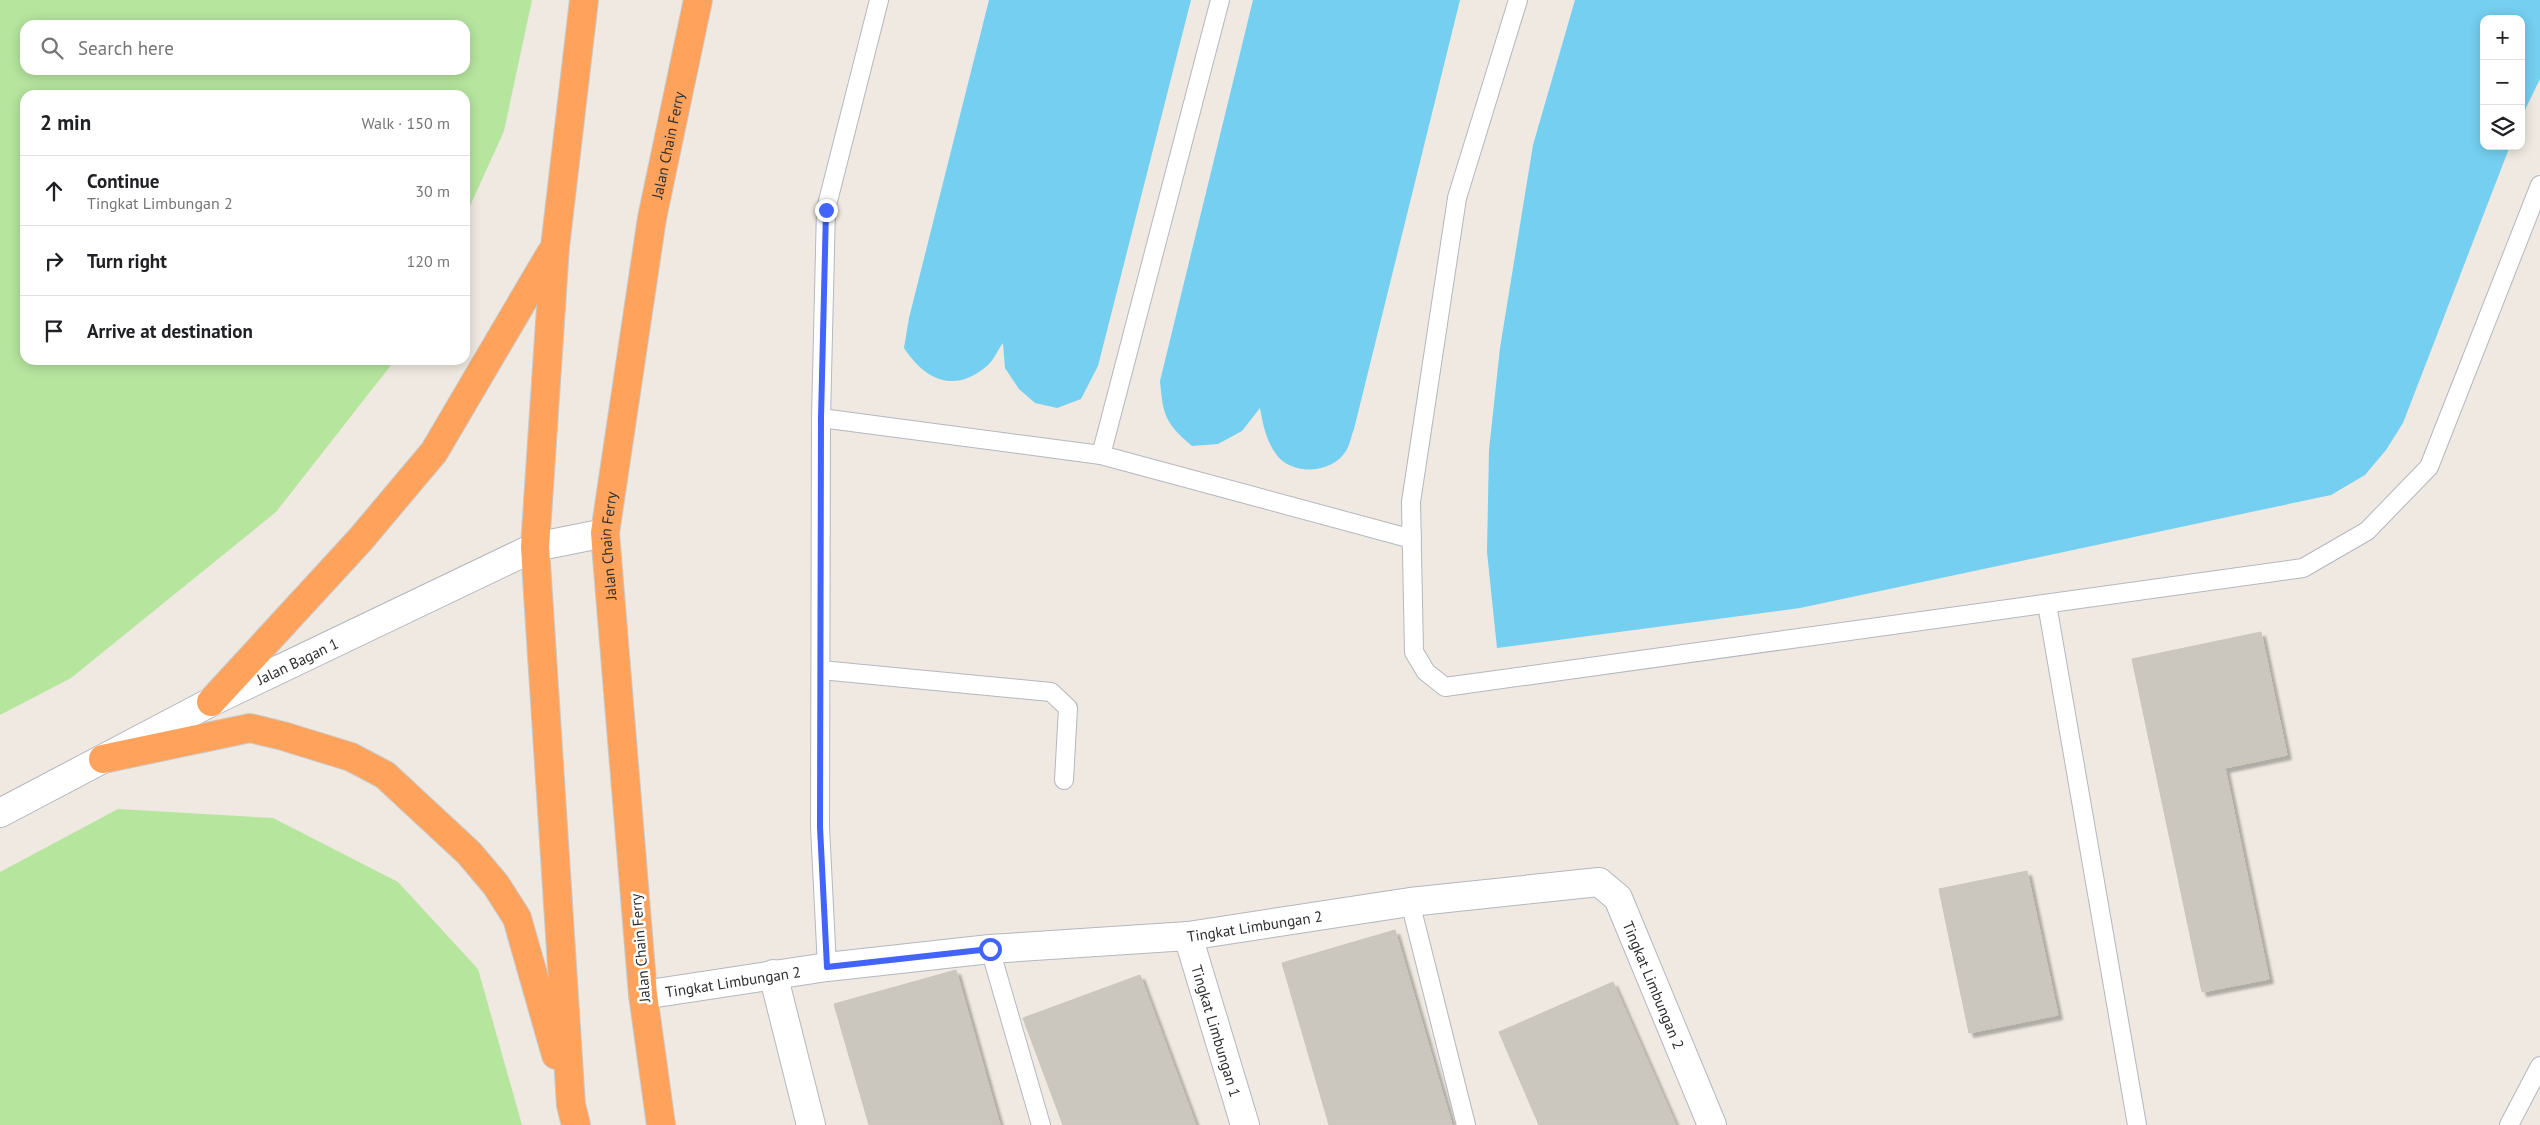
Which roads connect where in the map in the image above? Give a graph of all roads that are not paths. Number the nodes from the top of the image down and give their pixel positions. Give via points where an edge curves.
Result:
1 (584, 0) edge
2 (698, 0) edge
3 (879, 0) edge
4 (1220, 0) edge
5 (1518, 0) edge
6 (2540, 185) edge
7 (554, 247) junction
8 (821, 418) junction
9 (1101, 455) junction
10 (1411, 502) junction
11 (605, 533) junction
12 (535, 548) junction
13 (2047, 604) junction
14 (821, 670) junction
15 (211, 702) junction
16 (103, 759) junction
17 (1064, 780) dead end
18 (0, 813) edge
19 (1410, 902) junction
20 (1188, 936) junction
21 (990, 949) junction
22 (827, 967) junction
23 (773, 974) junction
24 (643, 995) junction
25 (2540, 1066) edge
26 (573, 1115) edge
27 (661, 1125) edge
28 (811, 1125) edge
29 (1041, 1125) edge
30 (1245, 1125) edge
31 (1466, 1125) edge
32 (1712, 1125) edge
33 (2137, 1125) edge
34 (2509, 1125) edge

1 - 7 highway
2 - 11 highway, Jalan Chain Ferry via 652,218
3 - 8 lane via 826,210
4 - 9 lane
5 - 10 lane via 1457,198
6 - 13 lane via 2429,467 2367,531 2303,568
7 - 12 highway
7 - 15 highway via 434,452 379,519
8 - 9 lane
8 - 14 lane
9 - 10 lane via 1412,539
10 - 13 lane via 1414,652 1426,672 1445,687
11 - 12 street, Jalan Bagan 1
11 - 24 highway, Jalan Chain Ferry
12 - 15 street, Jalan Bagan 1
12 - 26 highway
13 - 33 lane
14 - 17 lane via 1052,692 1068,708
14 - 22 lane via 820,827
15 - 16 street, Jalan Bagan 1
16 - 18 street, Jalan Bagan 1
16 - 26 highway via 250,728 351,757 385,775 469,853 496,885 517,918
19 - 20 street, Tingkat Limbungan 2
19 - 31 lane
19 - 32 street, Tingkat Limbungan 2 via 1599,882 1618,898
20 - 21 street, Tingkat Limbungan 2
20 - 30 street, Tingkat Limbungan 1
21 - 22 street, Tingkat Limbungan 2
21 - 29 lane
22 - 23 street, Tingkat Limbungan 2
23 - 24 street, Tingkat Limbungan 2
23 - 28 street
24 - 27 highway, Jalan Chain Ferry
25 - 34 lane

